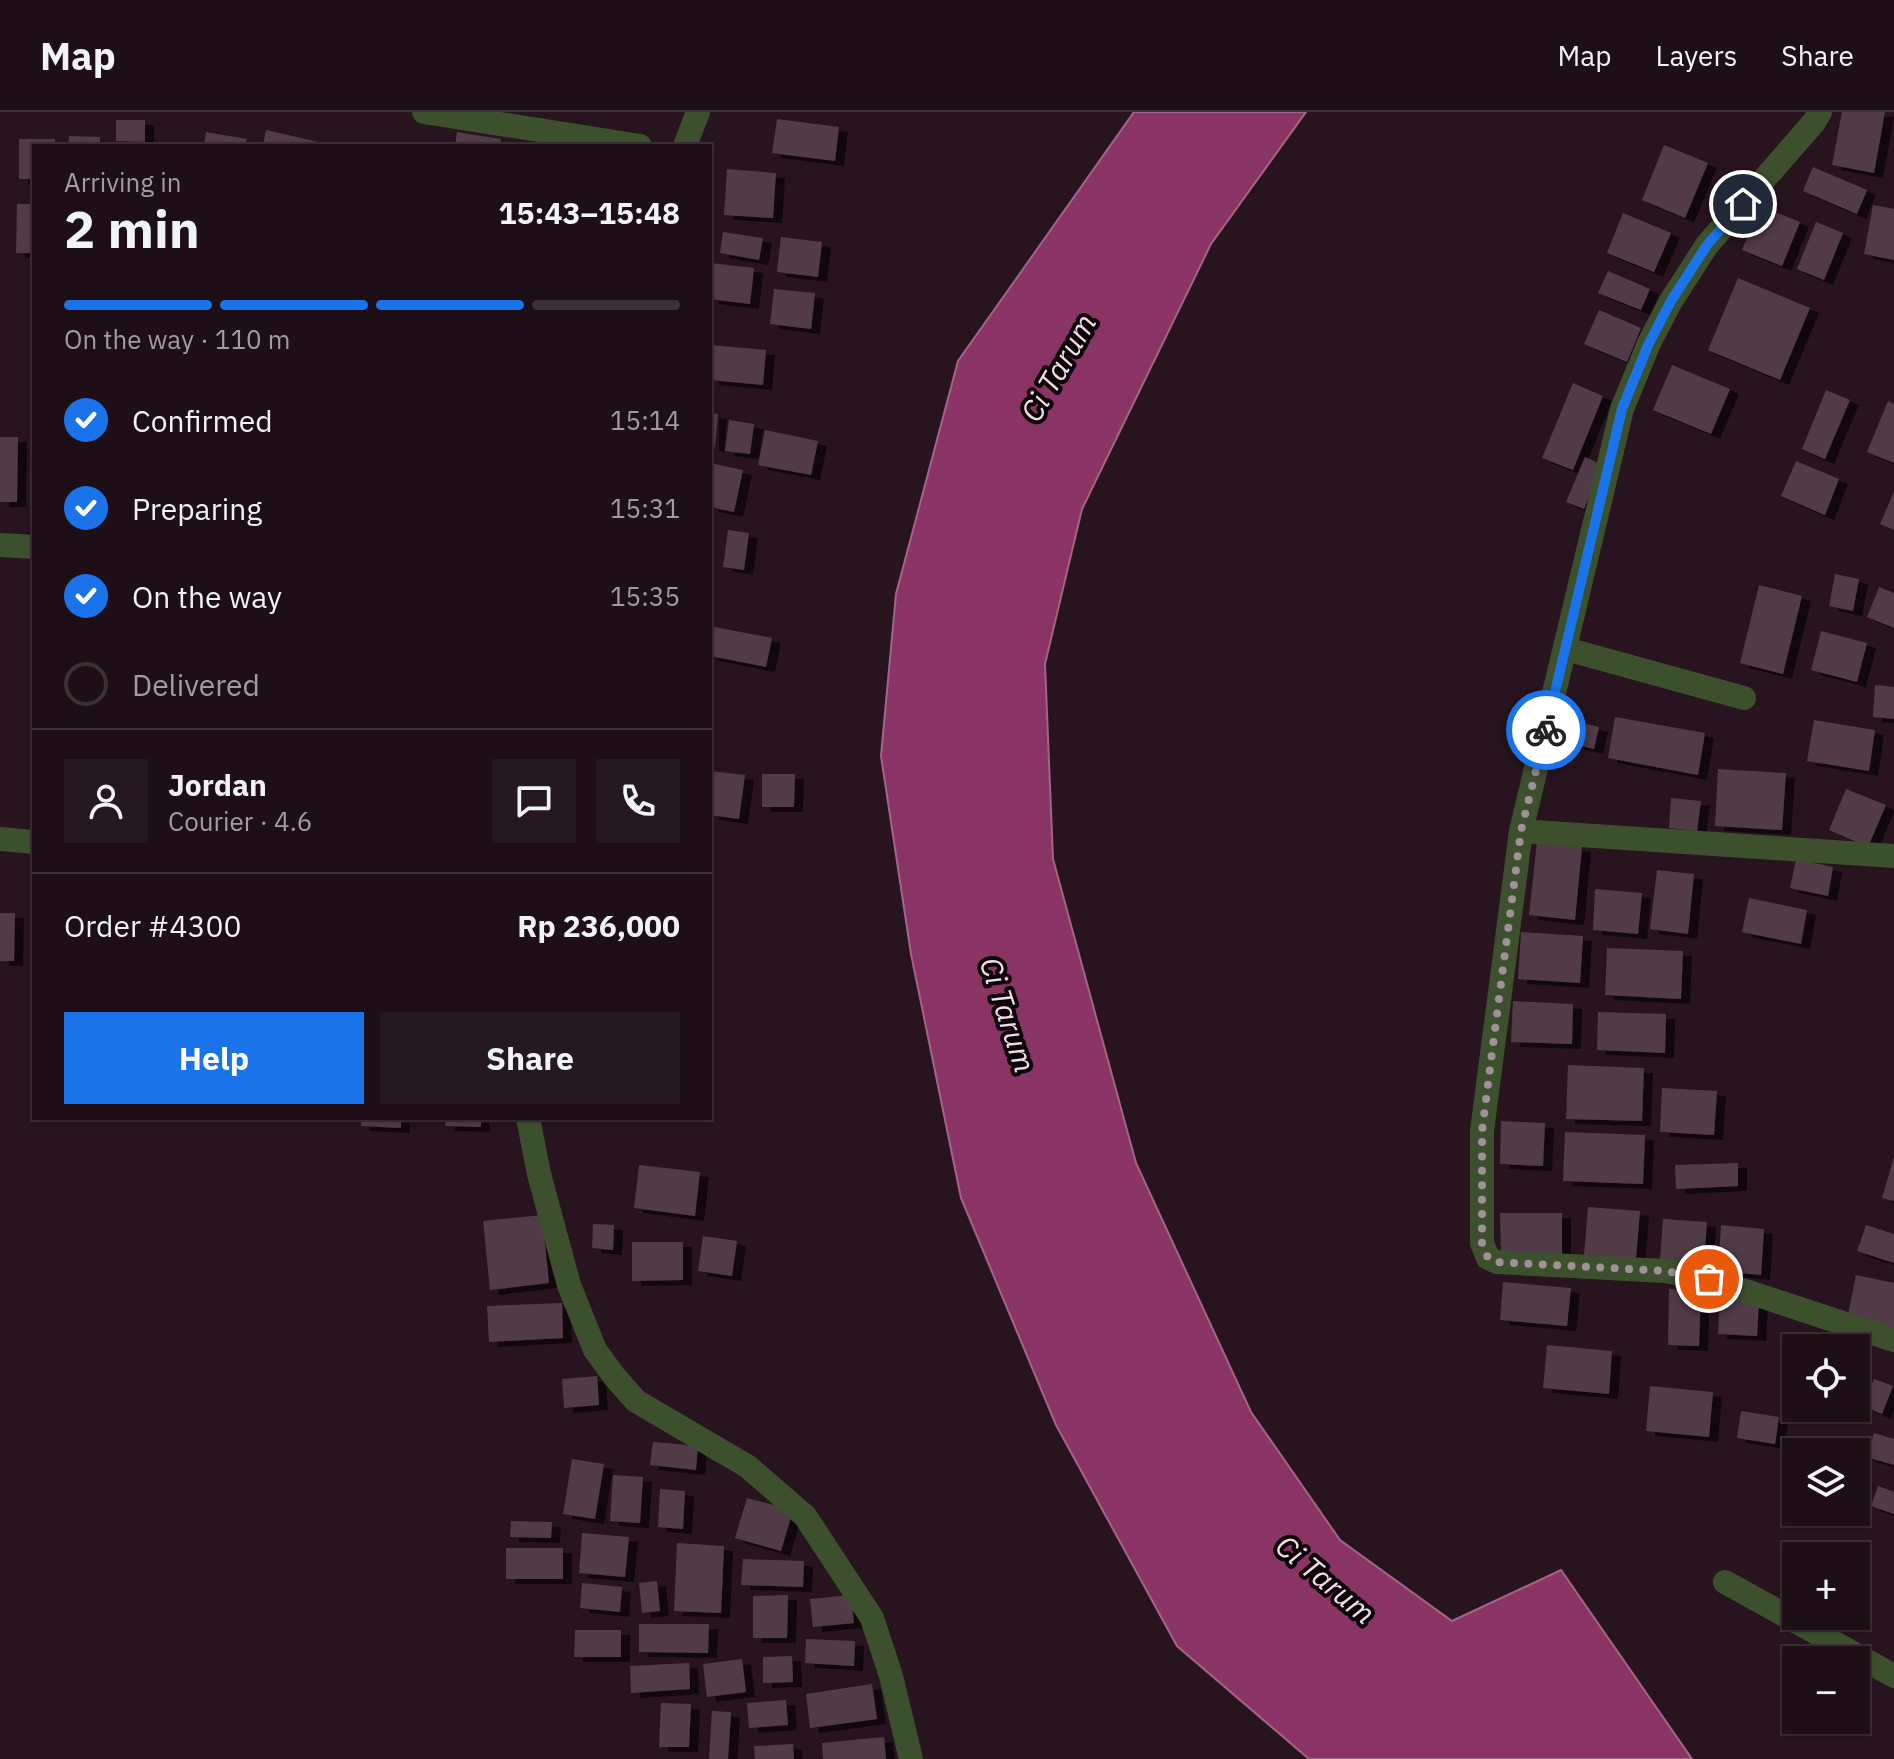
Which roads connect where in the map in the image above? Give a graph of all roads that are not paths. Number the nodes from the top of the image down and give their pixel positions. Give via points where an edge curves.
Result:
1 (424, 112) edge
2 (698, 112) edge
3 (1820, 112) edge
4 (627, 144) edge
5 (686, 144) edge
6 (0, 545) edge
7 (32, 547) edge
8 (1566, 649) junction
9 (1744, 698) dead end
10 (1521, 831) junction
11 (0, 839) edge
12 (32, 842) edge
13 (1894, 856) edge
14 (528, 1120) edge
15 (1894, 1340) edge
16 (1725, 1582) dead end
17 (1894, 1676) edge
18 (911, 1759) edge

1 - 4 street
2 - 5 street
3 - 8 street via 1707,245 1649,343 1622,409
6 - 7 street
8 - 9 street
8 - 10 street
10 - 13 street
10 - 15 street via 1482,1131 1482,1243 1488,1258 1709,1279
11 - 12 street
14 - 18 street via 569,1285 595,1350 636,1401 747,1466 805,1516 872,1618
16 - 17 street

